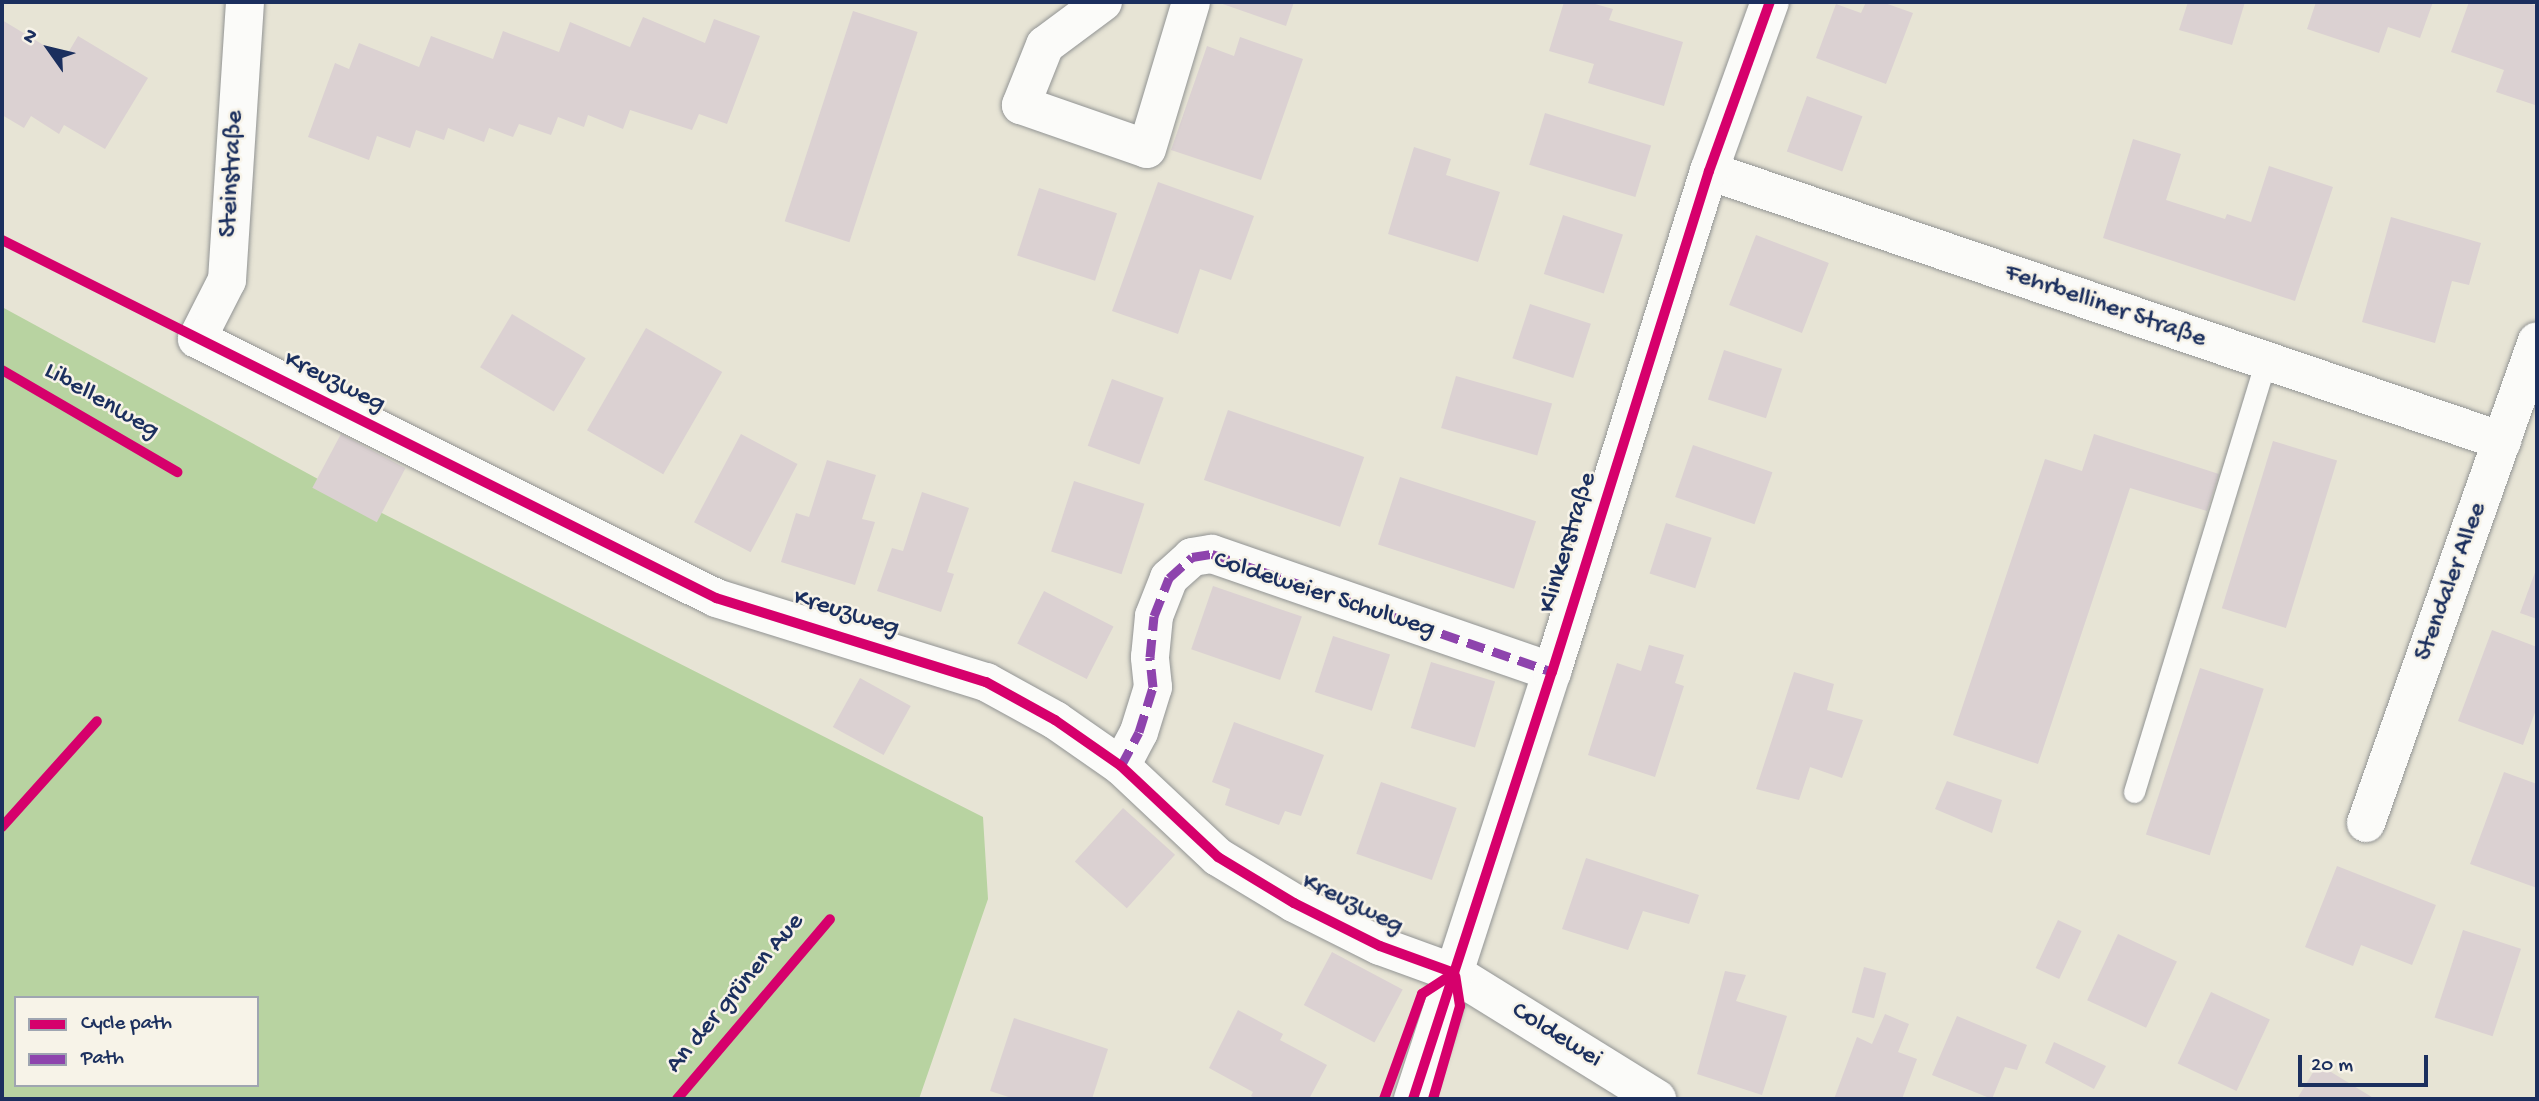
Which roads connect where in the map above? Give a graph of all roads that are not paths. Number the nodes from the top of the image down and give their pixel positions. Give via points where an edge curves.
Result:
1 (245, 2) edge
2 (1103, 2) edge
3 (1191, 2) edge
4 (1770, 2) edge
5 (1709, 172) junction
6 (197, 339) joint
7 (2537, 341) edge
8 (2266, 362) junction
9 (2502, 441) junction
10 (1552, 673) junction
11 (1121, 766) junction
12 (2134, 792) dead end
13 (2366, 823) dead end
14 (1454, 972) junction
15 (1413, 1099) edge
16 (1657, 1099) edge

1 - 6 street, Steinstraße via 227,280
2 - 3 street via 1045,45 1021,105 1147,149
4 - 5 street, Klinkerstraße
5 - 8 street, Fehrbelliner Straße
5 - 10 street, Klinkerstraße
6 - 11 street, Kreuzweg via 716,598 986,682 1055,720
7 - 9 street, Stendaler Allee
8 - 9 street, Fehrbelliner Straße
8 - 12 lane
9 - 13 street, Stendaler Allee
10 - 11 street, Coldeweier Schulweg via 1212,554 1192,557 1170,578 1154,616 1153,687 1139,732
10 - 14 street, Klinkerstraße
11 - 14 street, Kreuzweg via 1218,857 1294,903 1380,946
14 - 15 street, Klinkerstraße
14 - 16 street, Coldewei

